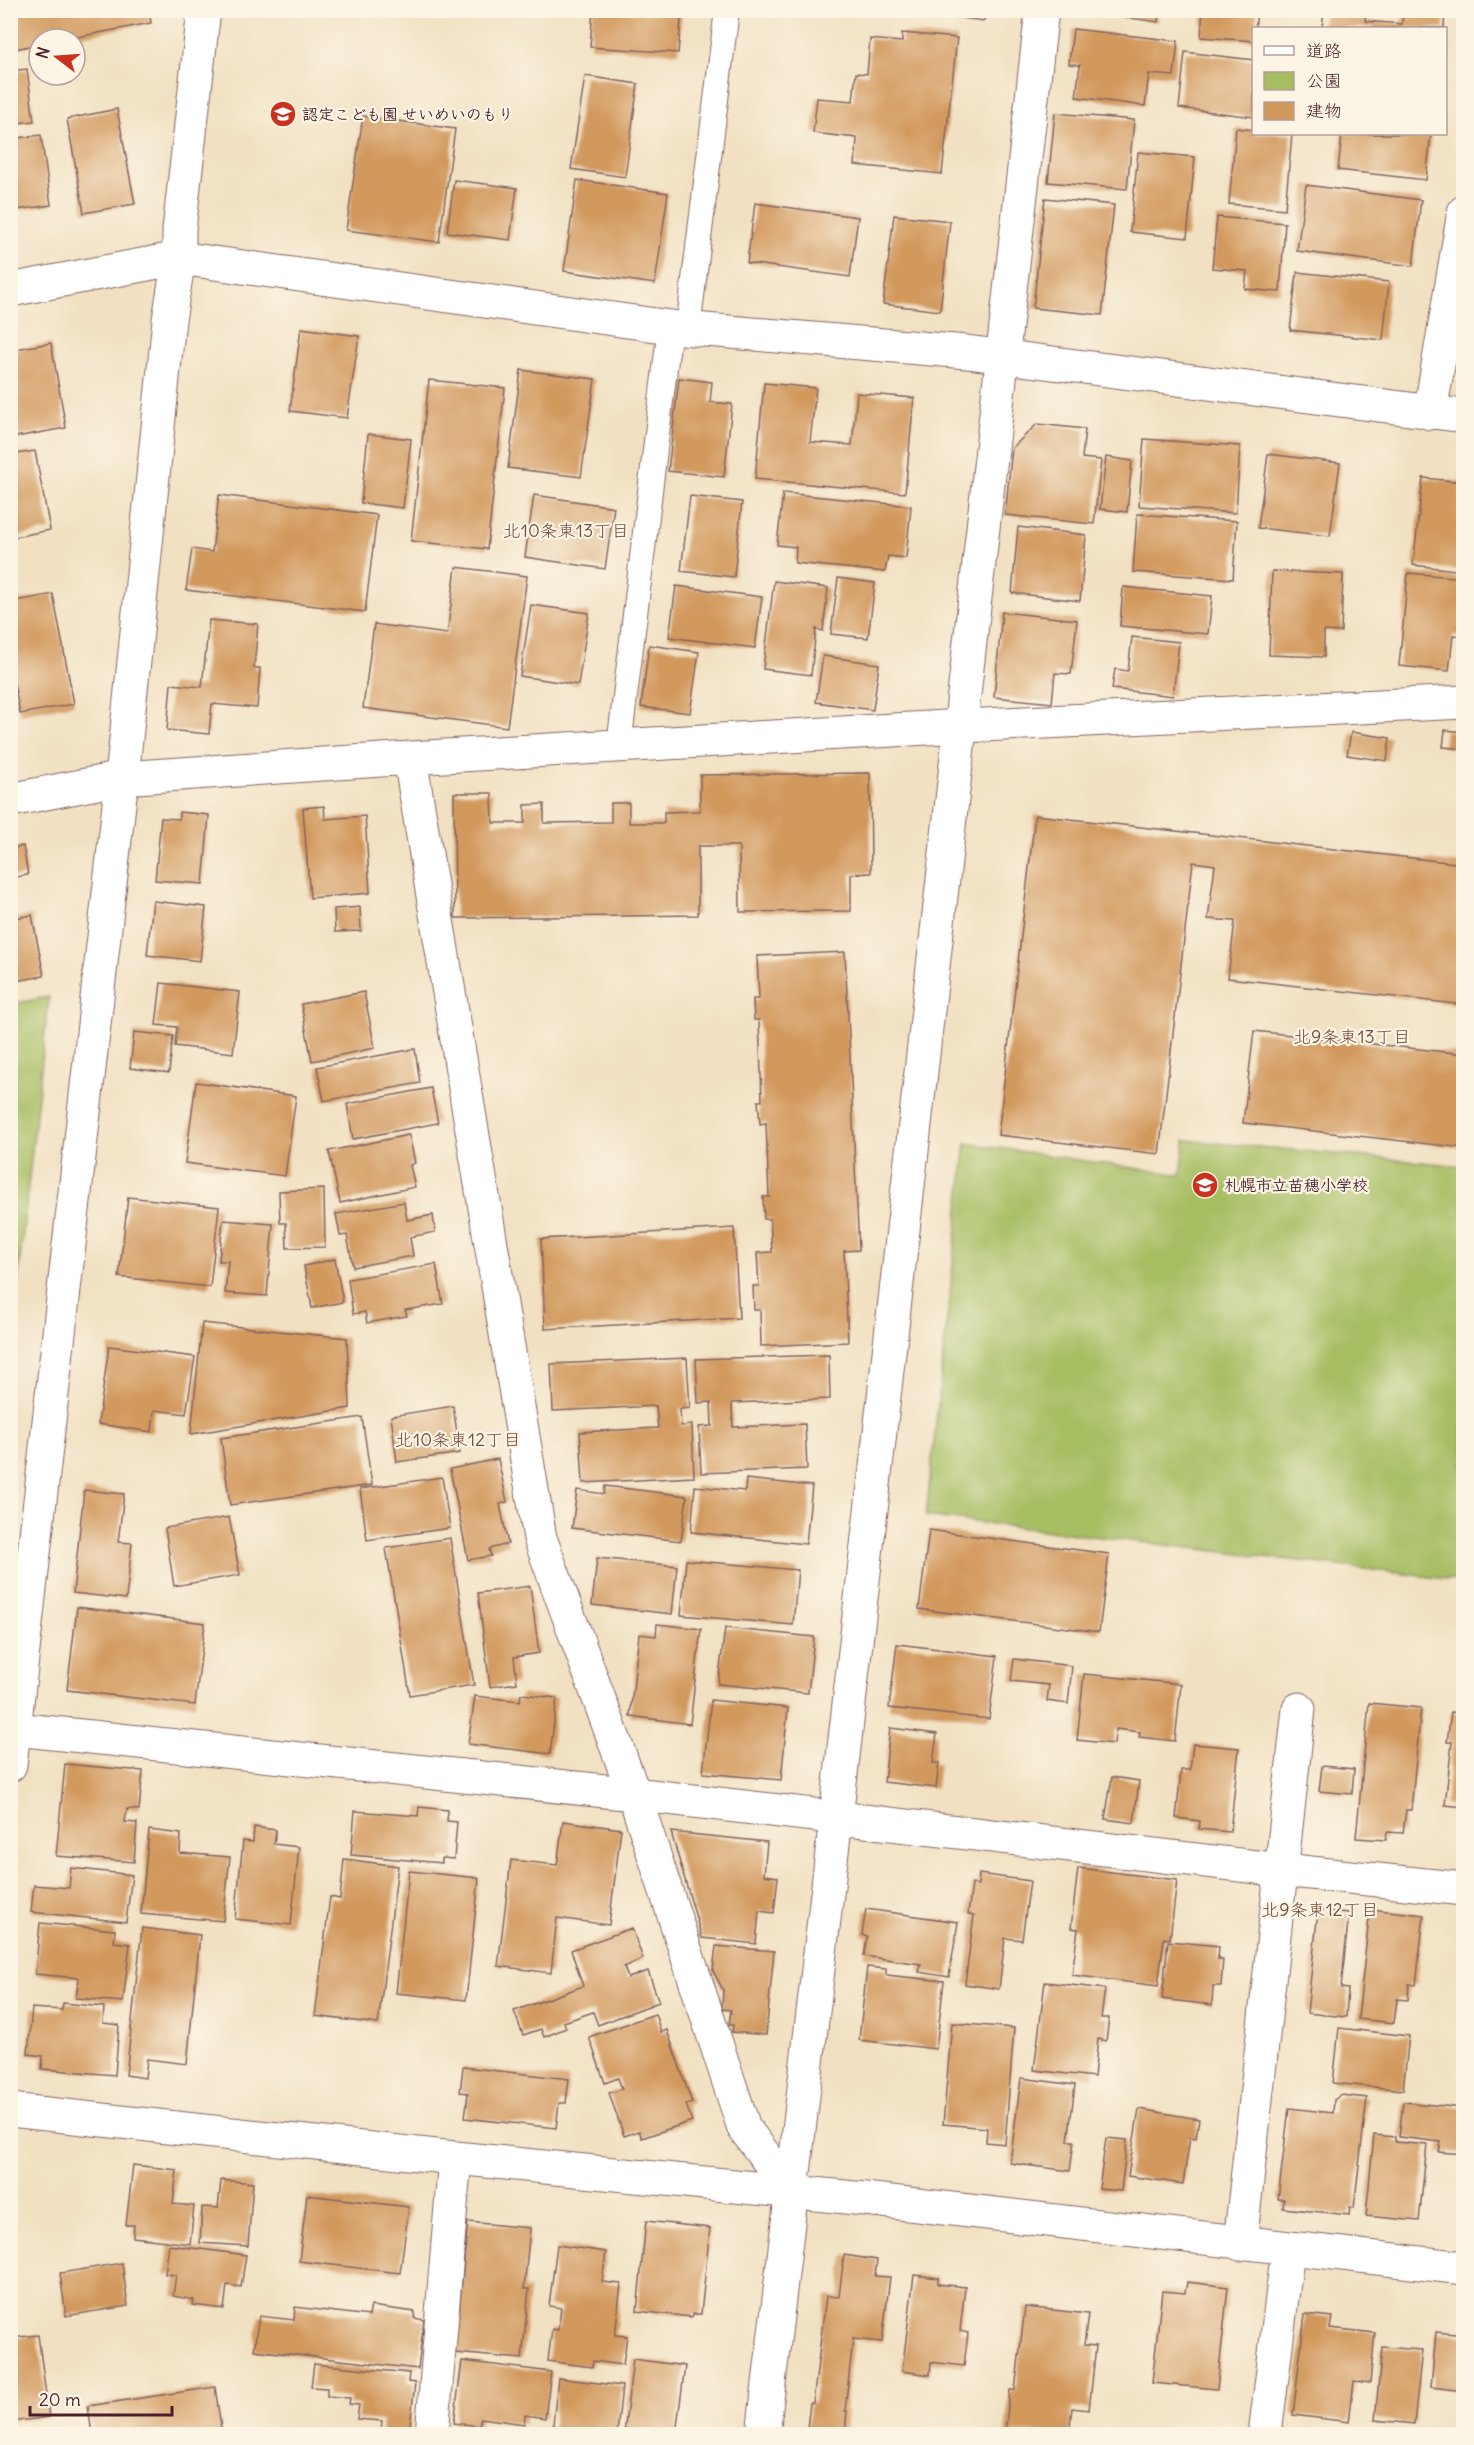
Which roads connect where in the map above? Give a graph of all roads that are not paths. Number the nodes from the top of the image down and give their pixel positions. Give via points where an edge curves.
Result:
1 (204, 10) edge
2 (727, 10) edge
3 (1042, 10) edge
4 (1464, 212) edge
5 (179, 258) junction
6 (10, 290) edge
7 (679, 328) junction
8 (1002, 356) junction
9 (1430, 413) junction
10 (1464, 416) edge
11 (1464, 702) edge
12 (962, 726) junction
13 (619, 746) junction
14 (410, 758) junction
15 (122, 778) junction
16 (10, 800) edge
17 (1299, 1709) dead end
18 (13, 1723) edge
19 (10, 1765) edge
20 (634, 1794) junction
21 (836, 1818) junction
22 (1282, 1870) junction
23 (1464, 1889) edge
24 (10, 2109) edge
25 (455, 2158) junction
26 (792, 2192) junction
27 (1240, 2244) junction
28 (1288, 2248) junction
29 (1464, 2268) edge
30 (432, 2434) edge
31 (763, 2434) edge
32 (1265, 2434) edge

1 - 5 street
2 - 7 lane
3 - 8 street
4 - 9 street
5 - 6 street
5 - 7 street
5 - 15 street via 169,320
7 - 8 street
7 - 13 lane
8 - 9 street
8 - 12 street
9 - 10 street
11 - 12 street
12 - 13 street
12 - 21 street
13 - 14 street
14 - 15 street
14 - 20 street via 540,1538
15 - 16 street
15 - 18 street
17 - 22 street
18 - 19 street
18 - 20 street
20 - 21 street
20 - 26 street via 744,2128
21 - 22 street
21 - 26 street
22 - 23 street
22 - 27 street
24 - 25 street
25 - 26 street
25 - 30 street
26 - 27 street
26 - 31 street
27 - 28 street
28 - 29 street
28 - 32 street

